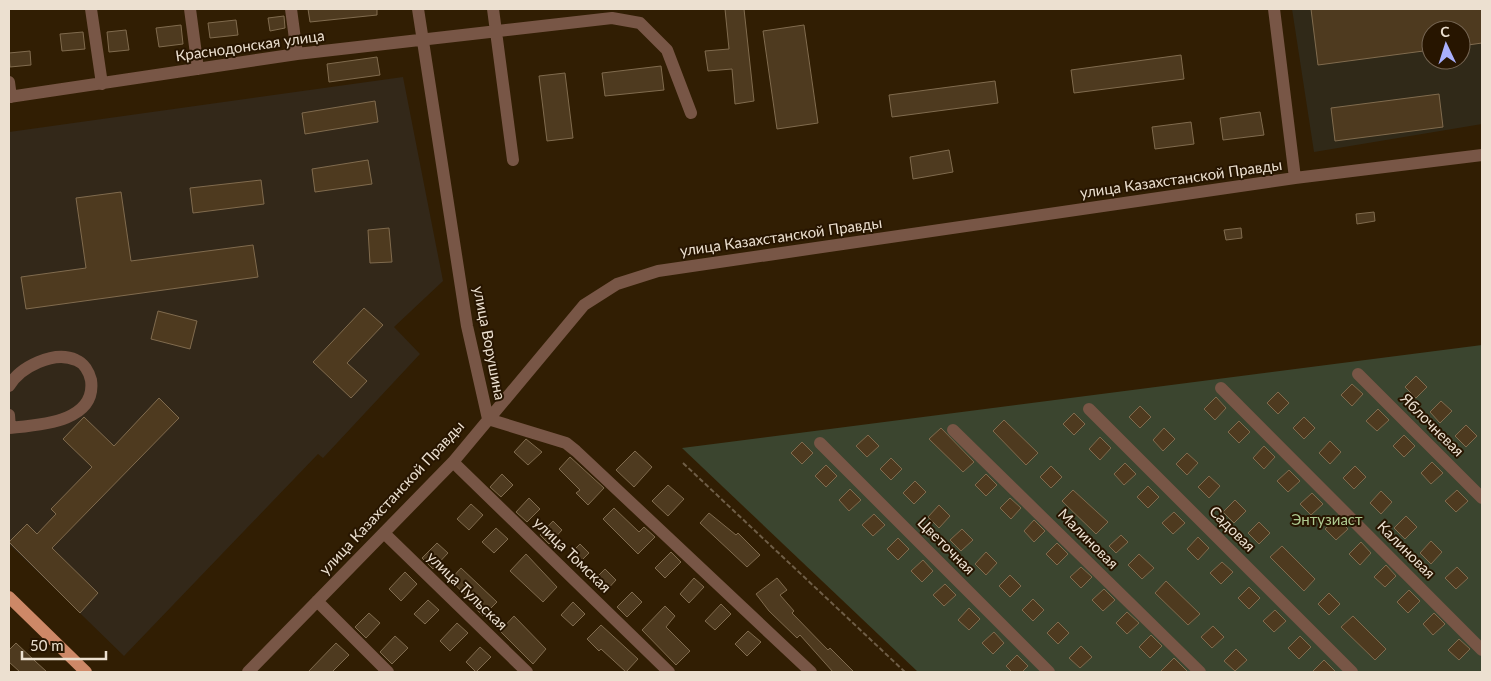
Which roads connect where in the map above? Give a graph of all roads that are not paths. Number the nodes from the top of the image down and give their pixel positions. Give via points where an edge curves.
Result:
1 (91, 9) edge
2 (190, 9) edge
3 (291, 9) edge
4 (418, 9) edge
5 (493, 9) edge
6 (1274, 9) edge
7 (496, 31) junction
8 (423, 41) junction
9 (297, 54) junction
10 (198, 69) junction
11 (9, 82) edge
12 (102, 84) junction
13 (10, 97) edge
14 (691, 112) dead end
15 (1482, 155) edge
16 (513, 160) dead end
17 (1295, 178) junction
18 (1358, 374) dead end
19 (9, 386) edge
20 (1221, 388) dead end
21 (1090, 409) dead end
22 (9, 414) edge
23 (488, 418) junction
24 (9, 428) edge
25 (953, 430) dead end
26 (820, 443) dead end
27 (453, 462) junction
28 (1482, 498) edge
29 (384, 533) junction
30 (9, 597) edge
31 (317, 601) junction
32 (1482, 650) edge
33 (86, 672) edge
34 (248, 672) edge
35 (388, 672) edge
36 (527, 672) edge
37 (668, 672) edge
38 (811, 672) edge
39 (1049, 672) edge
40 (1200, 672) edge
41 (1352, 672) edge

1 - 12 street
2 - 10 street
3 - 9 street
4 - 8 street, улица Ворушина
5 - 7 street
6 - 17 street
7 - 8 street, Краснодонская улица
7 - 14 street, Краснодонская улица via 612,18 640,23 667,50
7 - 16 street
8 - 9 street, Краснодонская улица
8 - 23 street, улица Ворушина via 467,326
9 - 10 street, Краснодонская улица
10 - 12 street, Краснодонская улица
11 - 13 street
12 - 13 street, Краснодонская улица
15 - 17 street, улица Казахстанской Правды
17 - 23 street, улица Казахстанской Правды via 658,271 617,284 584,305
18 - 28 street, Яблочневая
19 - 24 street via 19,374 38,362 62,358 82,363 88,372 91,390 88,402 71,415 57,421
20 - 32 street, Калиновая
21 - 41 street, Садовая
22 - 24 street
23 - 27 street, улица Казахстанской Правды
23 - 38 street, улица Ворушина via 576,450
25 - 40 street, Малиновая
26 - 39 street, Цветочная
27 - 29 street, улица Казахстанской Правды
27 - 37 street, улица Томская
29 - 31 street, улица Казахстанской Правды
29 - 36 street, улица Тульская
30 - 33 main road
31 - 34 street, улица Казахстанской Правды
31 - 35 street

